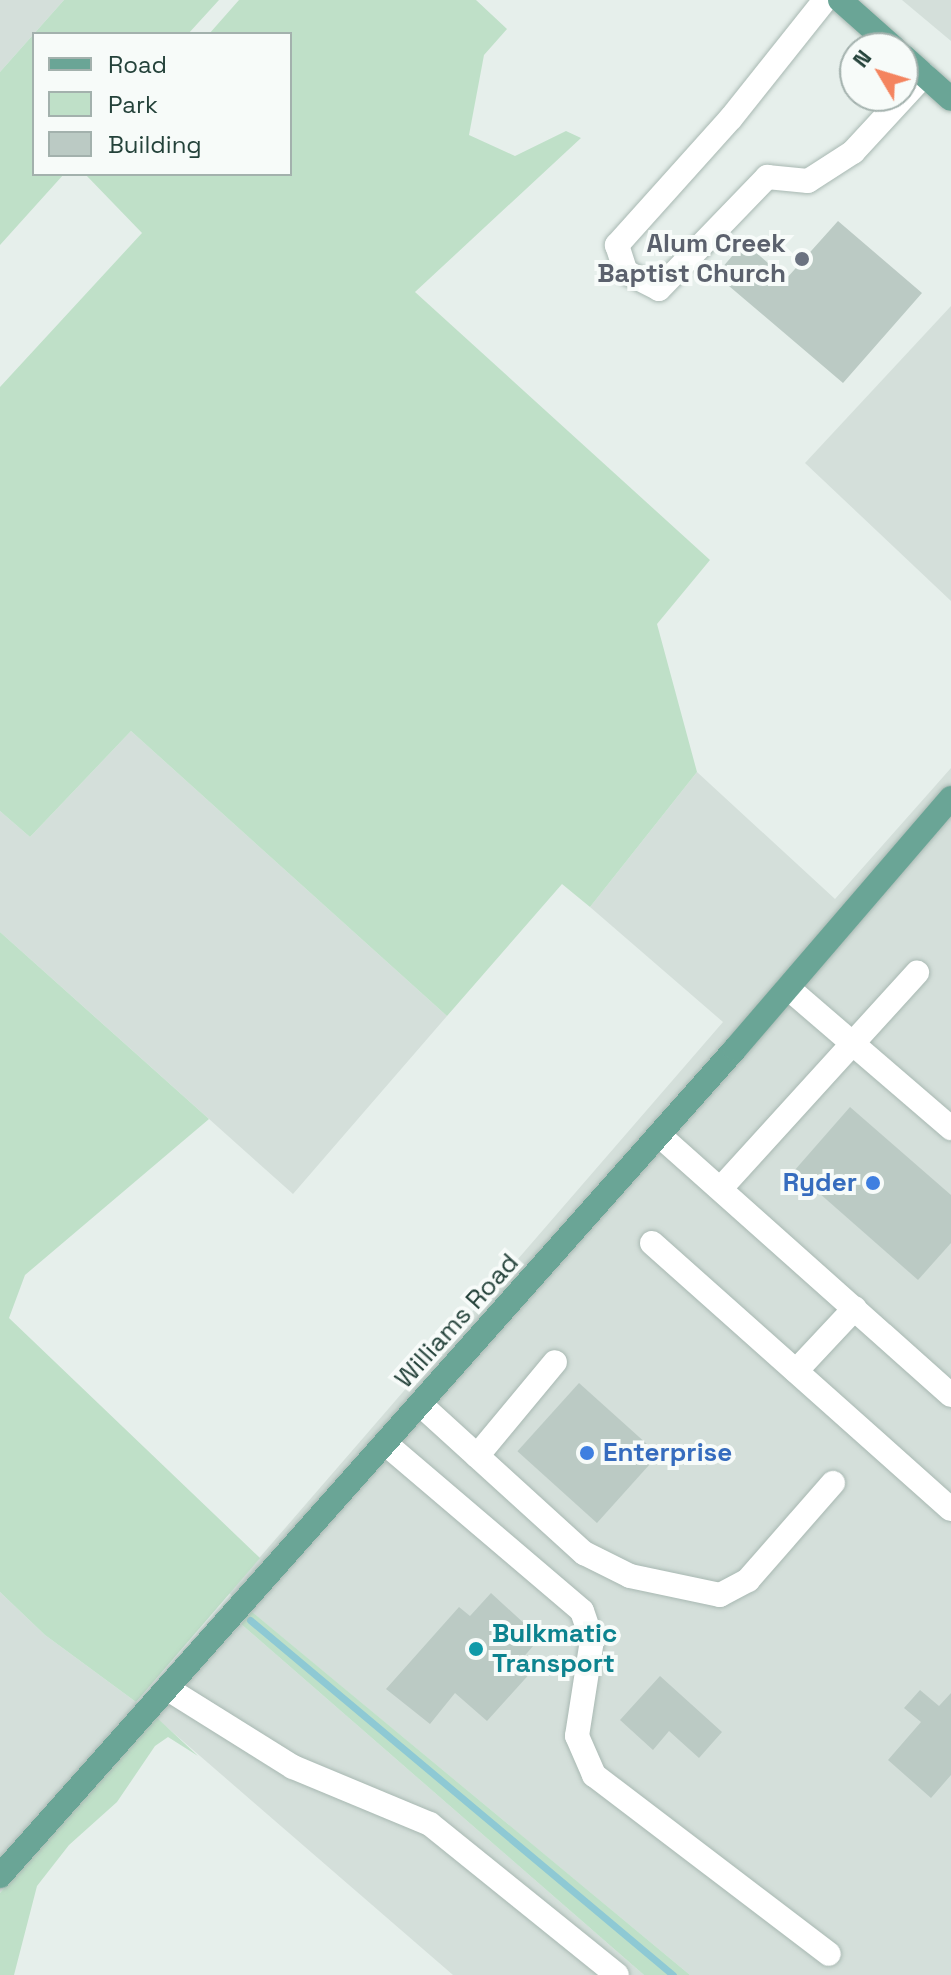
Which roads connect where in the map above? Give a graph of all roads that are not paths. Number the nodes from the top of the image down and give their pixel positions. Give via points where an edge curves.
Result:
1 (825, 0) edge
2 (840, 0) edge
3 (876, 32) edge
4 (919, 70) edge
5 (924, 75) junction
6 (951, 99) edge
7 (951, 798) edge
8 (917, 973) dead end
9 (788, 988) junction
10 (854, 1042) junction
11 (951, 1128) edge
12 (659, 1135) junction
13 (722, 1187) junction
14 (652, 1243) dead end
15 (855, 1308) junction
16 (555, 1362) dead end
17 (796, 1371) junction
18 (951, 1395) edge
19 (420, 1404) junction
20 (386, 1444) junction
21 (477, 1456) junction
22 (833, 1483) dead end
23 (951, 1509) edge
24 (168, 1689) junction
25 (0, 1876) edge
26 (829, 1954) dead end
27 (617, 1975) edge

1 - 5 lane via 731,118 617,245 626,272 659,289 767,177 808,181 853,152
2 - 3 main road
4 - 5 main road
5 - 6 main road
7 - 9 main road, Williams Road
8 - 10 lane
9 - 10 lane
9 - 12 main road, Williams Road
10 - 11 lane
10 - 13 lane
12 - 13 lane
12 - 19 main road, Williams Road
13 - 15 lane
14 - 17 lane
15 - 17 lane
15 - 18 lane
16 - 21 lane
17 - 23 lane
19 - 20 main road, Williams Road
19 - 21 lane
20 - 24 main road, Williams Road
20 - 26 lane via 582,1611 592,1640 577,1736 594,1775
21 - 22 lane via 584,1553 630,1576 720,1595 748,1580
24 - 25 main road, Williams Road
24 - 27 lane via 293,1767 430,1824

